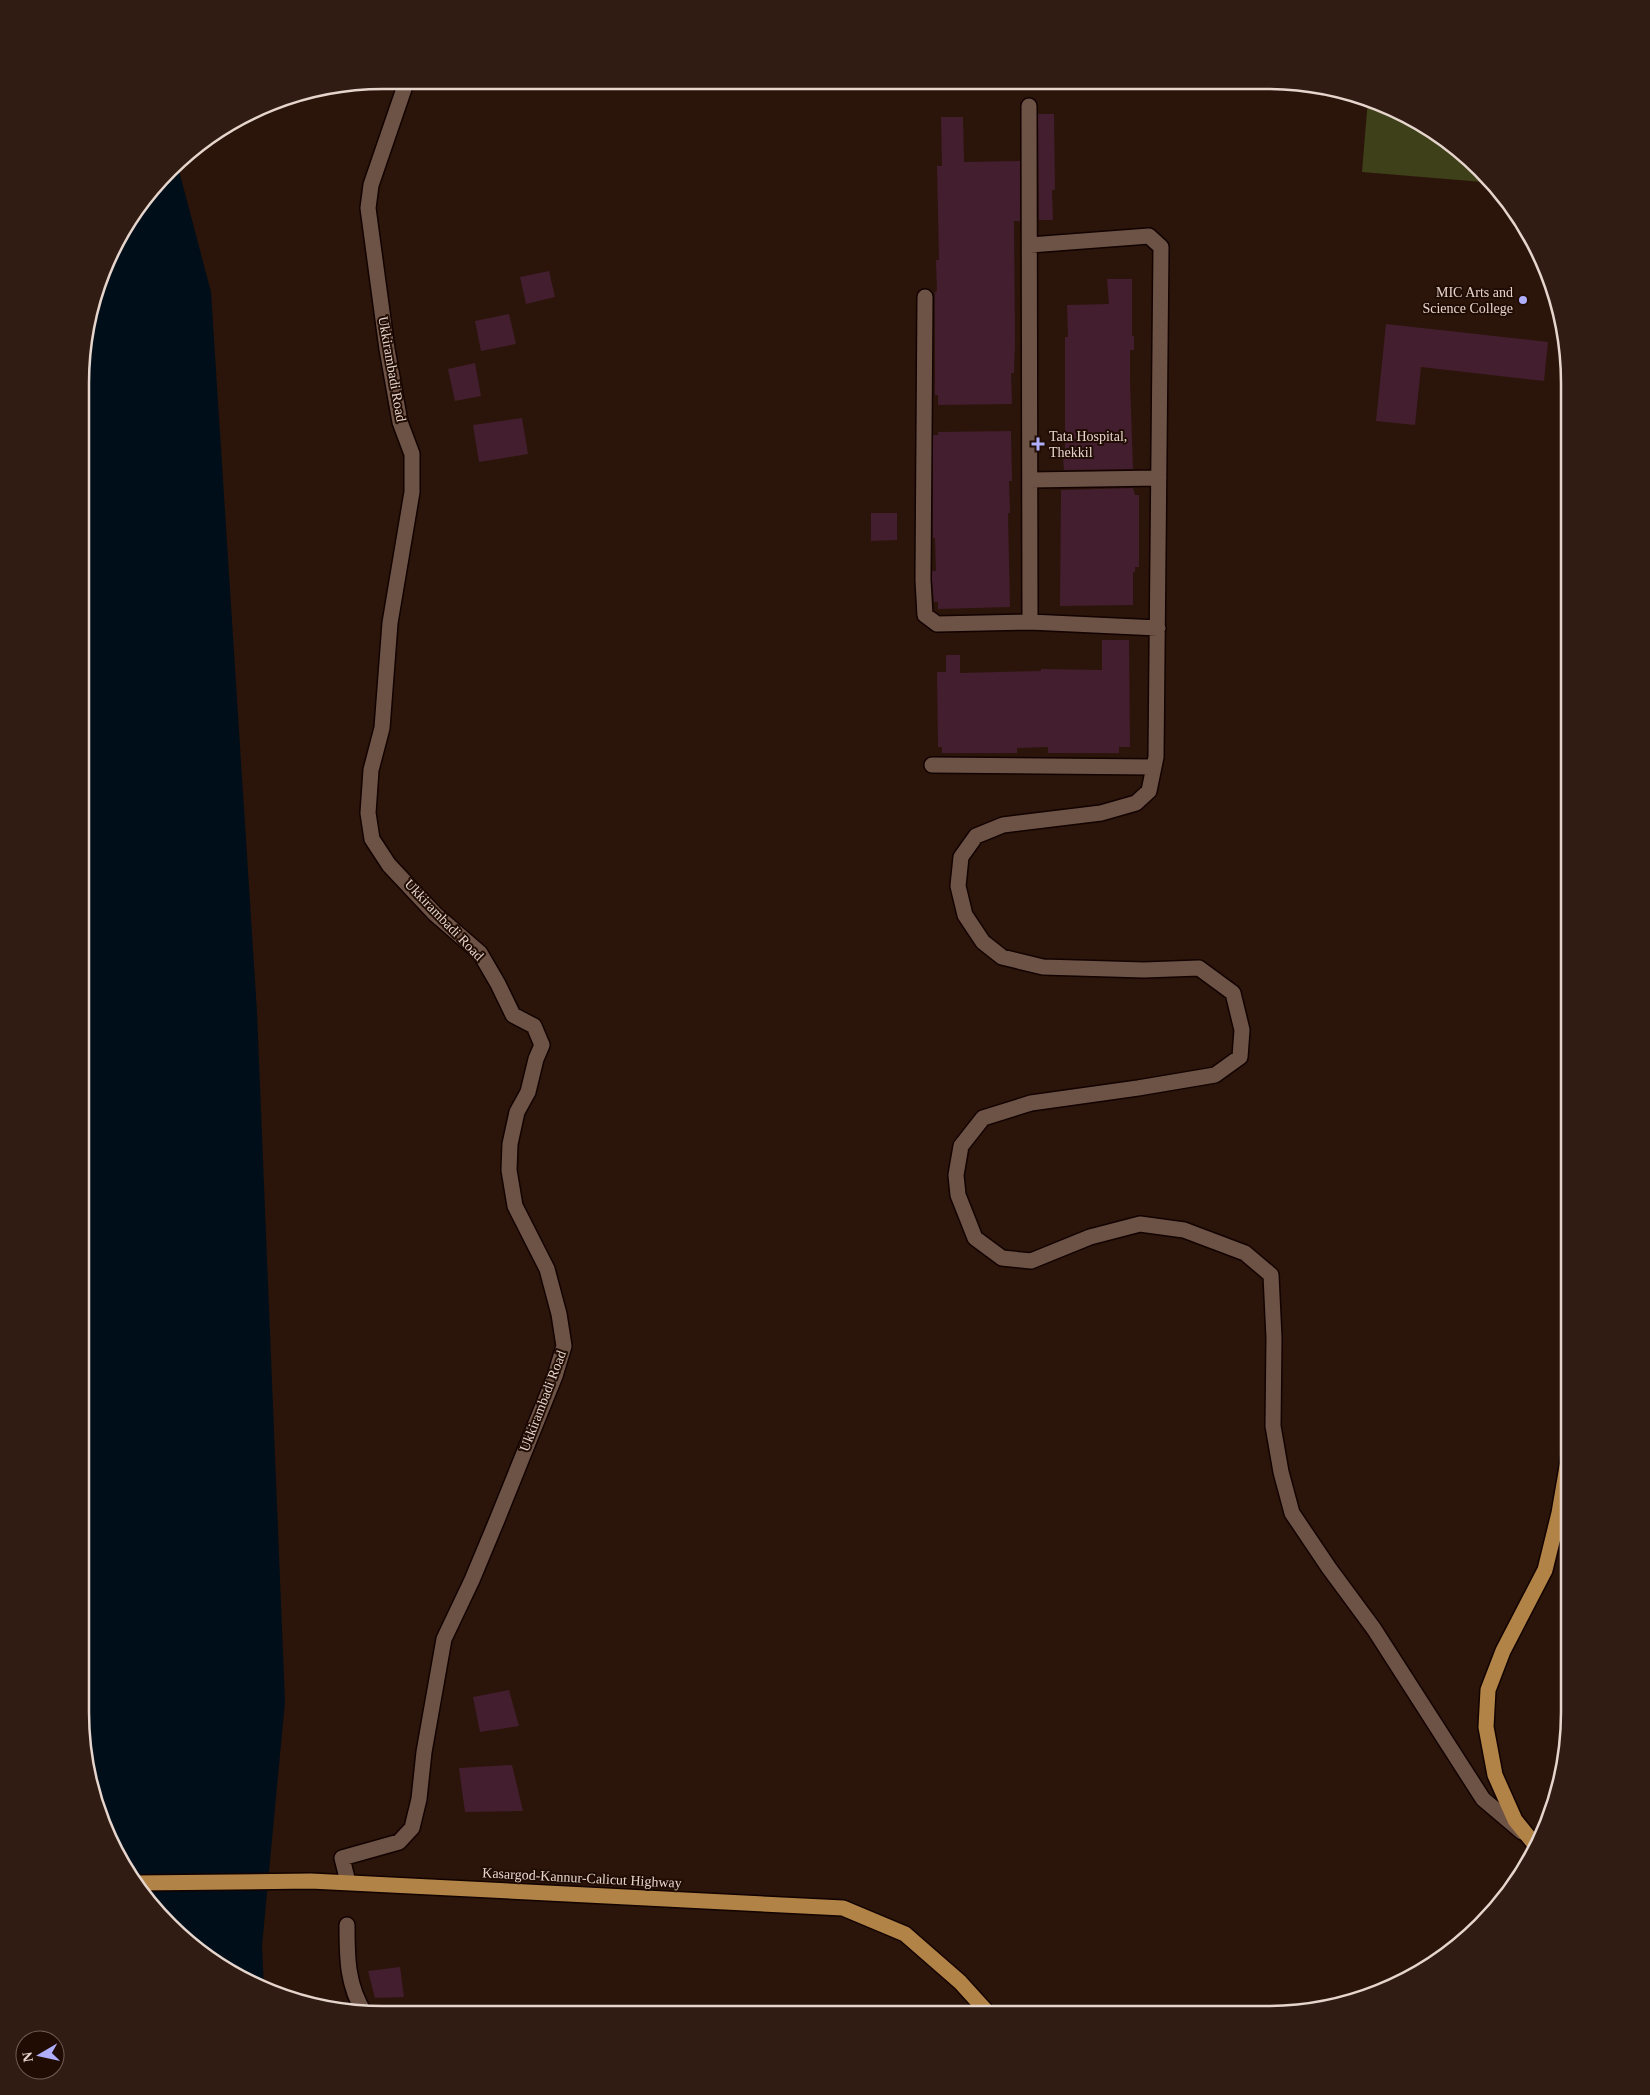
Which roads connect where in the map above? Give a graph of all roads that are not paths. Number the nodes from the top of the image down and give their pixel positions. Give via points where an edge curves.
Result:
1 (404, 89) edge
2 (1029, 106) dead end
3 (1030, 245) junction
4 (925, 297) dead end
5 (1159, 478) junction
6 (1030, 480) junction
7 (1030, 622) junction
8 (1158, 628) junction
9 (932, 765) dead end
10 (1154, 767) junction
11 (1561, 1502) edge
12 (1531, 1841) edge
13 (1531, 1841) edge
14 (348, 1882) junction
15 (144, 1883) edge
16 (347, 1925) dead end
17 (360, 2006) edge
18 (982, 2006) edge

1 - 14 street, Ukkirambadi Road via 371,185 368,208 400,422 412,454 412,492 390,623 382,728 371,770 368,812 372,839 389,865 435,914 480,953 512,1014 534,1026 542,1045 528,1092 517,1112 510,1144 509,1170 515,1206 547,1269 564,1346 497,1520 444,1639 412,1828 399,1842 342,1858
2 - 3 street
3 - 5 street via 1149,236 1162,247
3 - 6 street
4 - 7 street via 925,615 937,624
5 - 6 street
5 - 8 street
6 - 7 street
7 - 8 street
8 - 10 street
9 - 10 street
10 - 12 street via 1149,791 1136,803 1101,813 1003,825 976,836 961,857 958,886 965,915 983,942 1002,957 1043,967 1199,968 1233,993 1242,1030 1240,1057 1215,1075 1031,1103 983,1118 961,1146 956,1174 958,1195 975,1238 1002,1258 1031,1261 1090,1237 1140,1224 1184,1230 1245,1253 1271,1275 1273,1426 1292,1512 1374,1629 1483,1799
11 - 13 highway via 1545,1570 1503,1651 1488,1690 1486,1728 1495,1775 1515,1820
14 - 15 highway, Kasargod-Kannur-Calicut Highway
14 - 18 highway, Kasargod-Kannur-Calicut Highway via 843,1908 905,1934 960,1982
16 - 17 street via 348,1966

